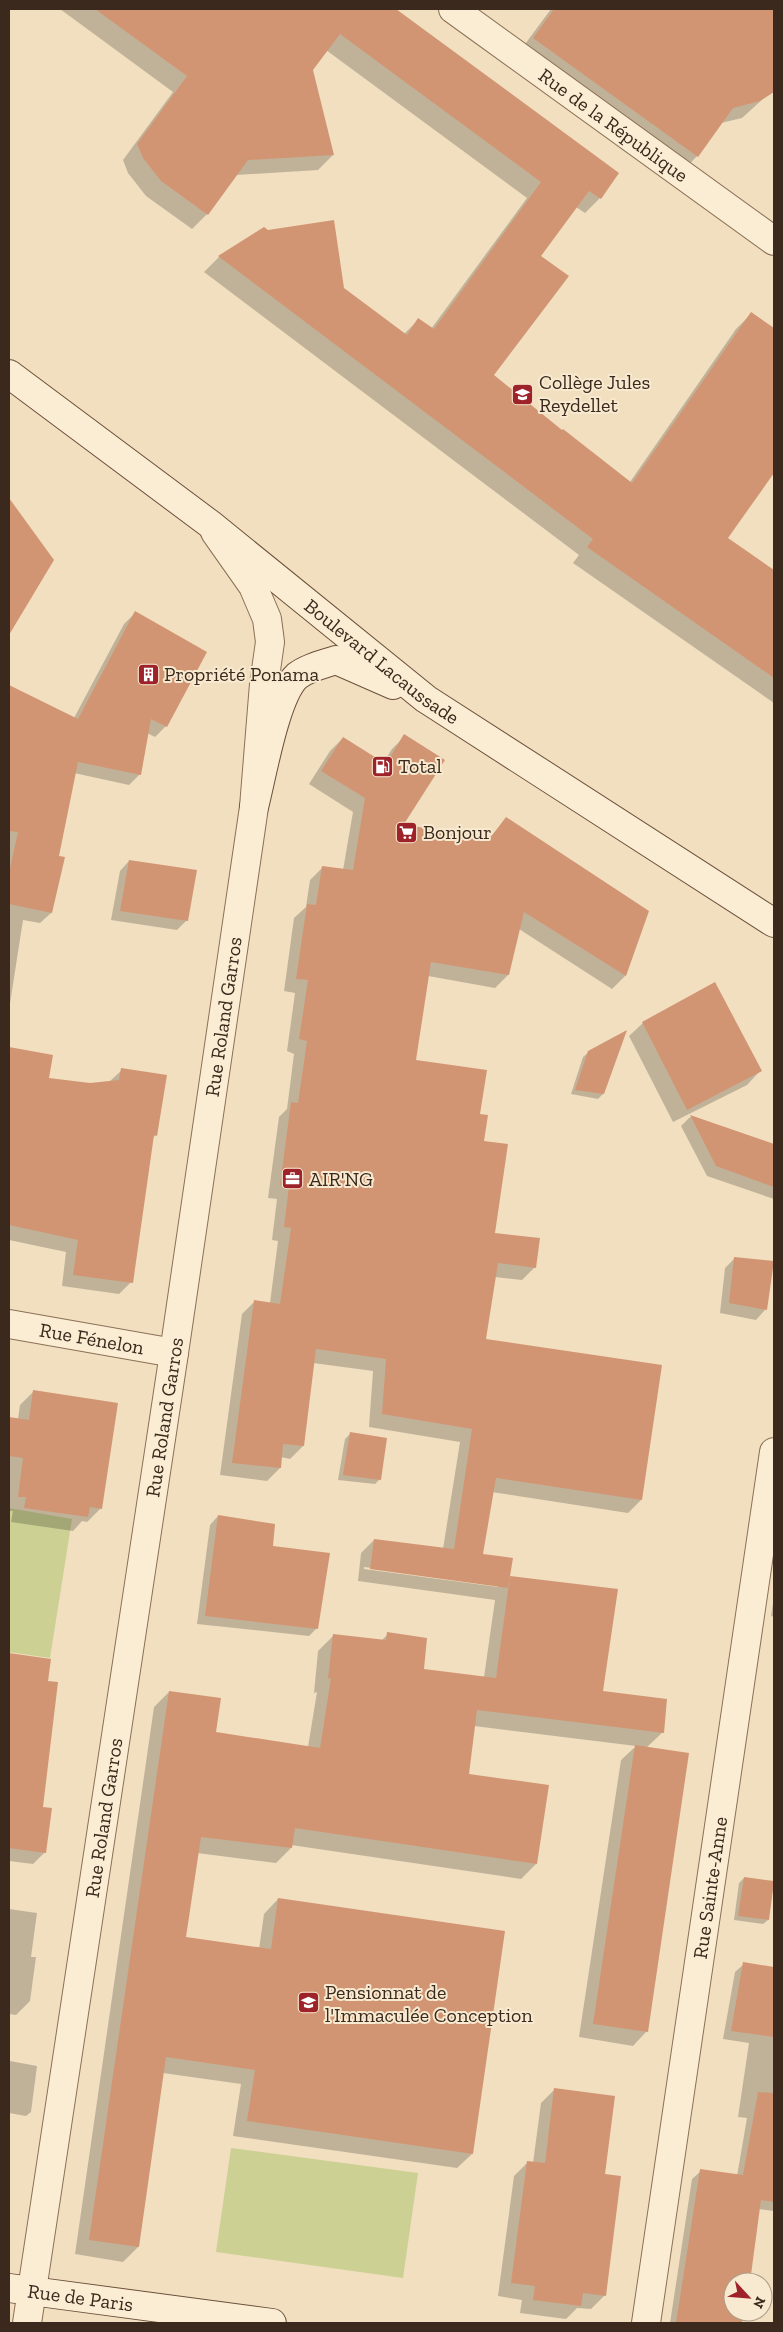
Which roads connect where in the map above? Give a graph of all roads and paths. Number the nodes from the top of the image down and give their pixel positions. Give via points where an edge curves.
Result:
1 (453, 9) edge
2 (774, 241) edge
3 (9, 374) edge
4 (210, 524) junction
5 (426, 699) junction
6 (254, 808) junction
7 (774, 923) edge
8 (9, 1324) edge
9 (174, 1353) junction
10 (774, 1452) edge
11 (20, 2290) edge
12 (27, 2323) edge
13 (272, 2323) edge
14 (646, 2323) edge

1 - 2 street, Rue de la République
3 - 4 street, Boulevard Lacaussade
4 - 5 street, Boulevard Lacaussade
4 - 6 street, Rue Roland Garros via 253,586 267,619 270,642
5 - 6 street via 336,660 297,676 282,699
5 - 7 street, Boulevard Lacaussade
6 - 9 street, Rue Roland Garros
8 - 9 street, Rue Fénelon
9 - 11 street, Rue Roland Garros
10 - 14 street, Rue Sainte-Anne
11 - 12 street, Rue Roland Garros
11 - 13 street, Rue de Paris

